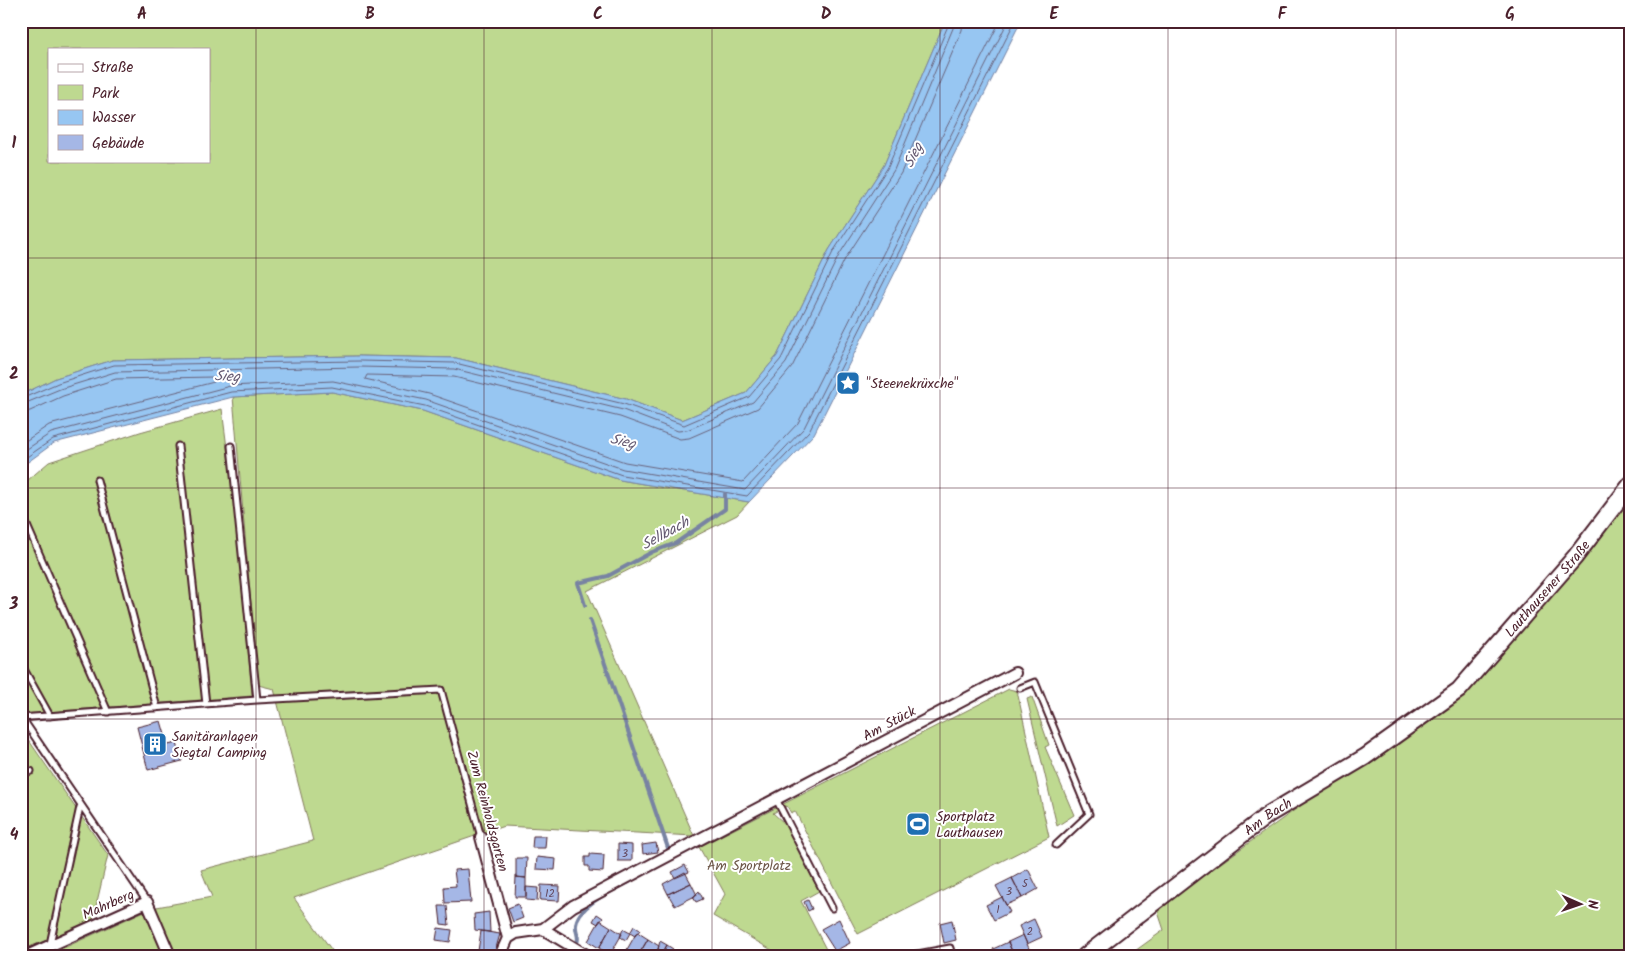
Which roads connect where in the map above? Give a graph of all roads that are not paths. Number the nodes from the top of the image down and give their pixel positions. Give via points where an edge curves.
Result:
1 (178, 446) dead end
2 (231, 446) dead end
3 (98, 480) dead end
4 (1631, 484) edge
5 (22, 514) edge
6 (21, 664) edge
7 (1015, 673) dead end
8 (1020, 688) dead end
9 (1459, 690) joint
10 (257, 700) junction
11 (206, 704) junction
12 (157, 708) junction
13 (108, 712) junction
14 (50, 716) junction
15 (21, 718) edge
16 (31, 771) dead end
17 (21, 774) edge
18 (776, 798) junction
19 (80, 807) junction
20 (481, 837) joint
21 (1056, 845) dead end
22 (147, 902) junction
23 (832, 908) dead end
24 (543, 930) junction
25 (508, 938) junction
26 (50, 945) junction
27 (912, 955) edge
28 (27, 956) edge
29 (170, 956) edge
30 (500, 956) edge
31 (588, 956) edge
32 (952, 956) edge
33 (1084, 956) edge

1 - 11 lane
2 - 10 lane
3 - 12 lane
4 - 9 street, Lauthausener Straße via 1575,558
5 - 13 lane
6 - 14 lane
7 - 18 street, Am Stück
8 - 21 lane via 1035,682 1089,814
9 - 33 street, Am Bach via 1365,757 1269,814
10 - 11 lane
10 - 20 lane, Zum Reinholdsgarten via 442,690
11 - 12 lane
12 - 13 lane
13 - 14 lane
14 - 15 lane
15 - 19 lane
16 - 17 lane
18 - 23 lane
18 - 24 street, Am Stück via 573,906
19 - 22 lane
19 - 26 lane
20 - 25 street, Zum Reinholdsgarten
22 - 26 street, Mahrberg
22 - 29 street, Mahrberg
24 - 25 street via 516,933
24 - 31 street
25 - 30 street
26 - 28 street, Mahrberg
27 - 32 lane via 950,948

